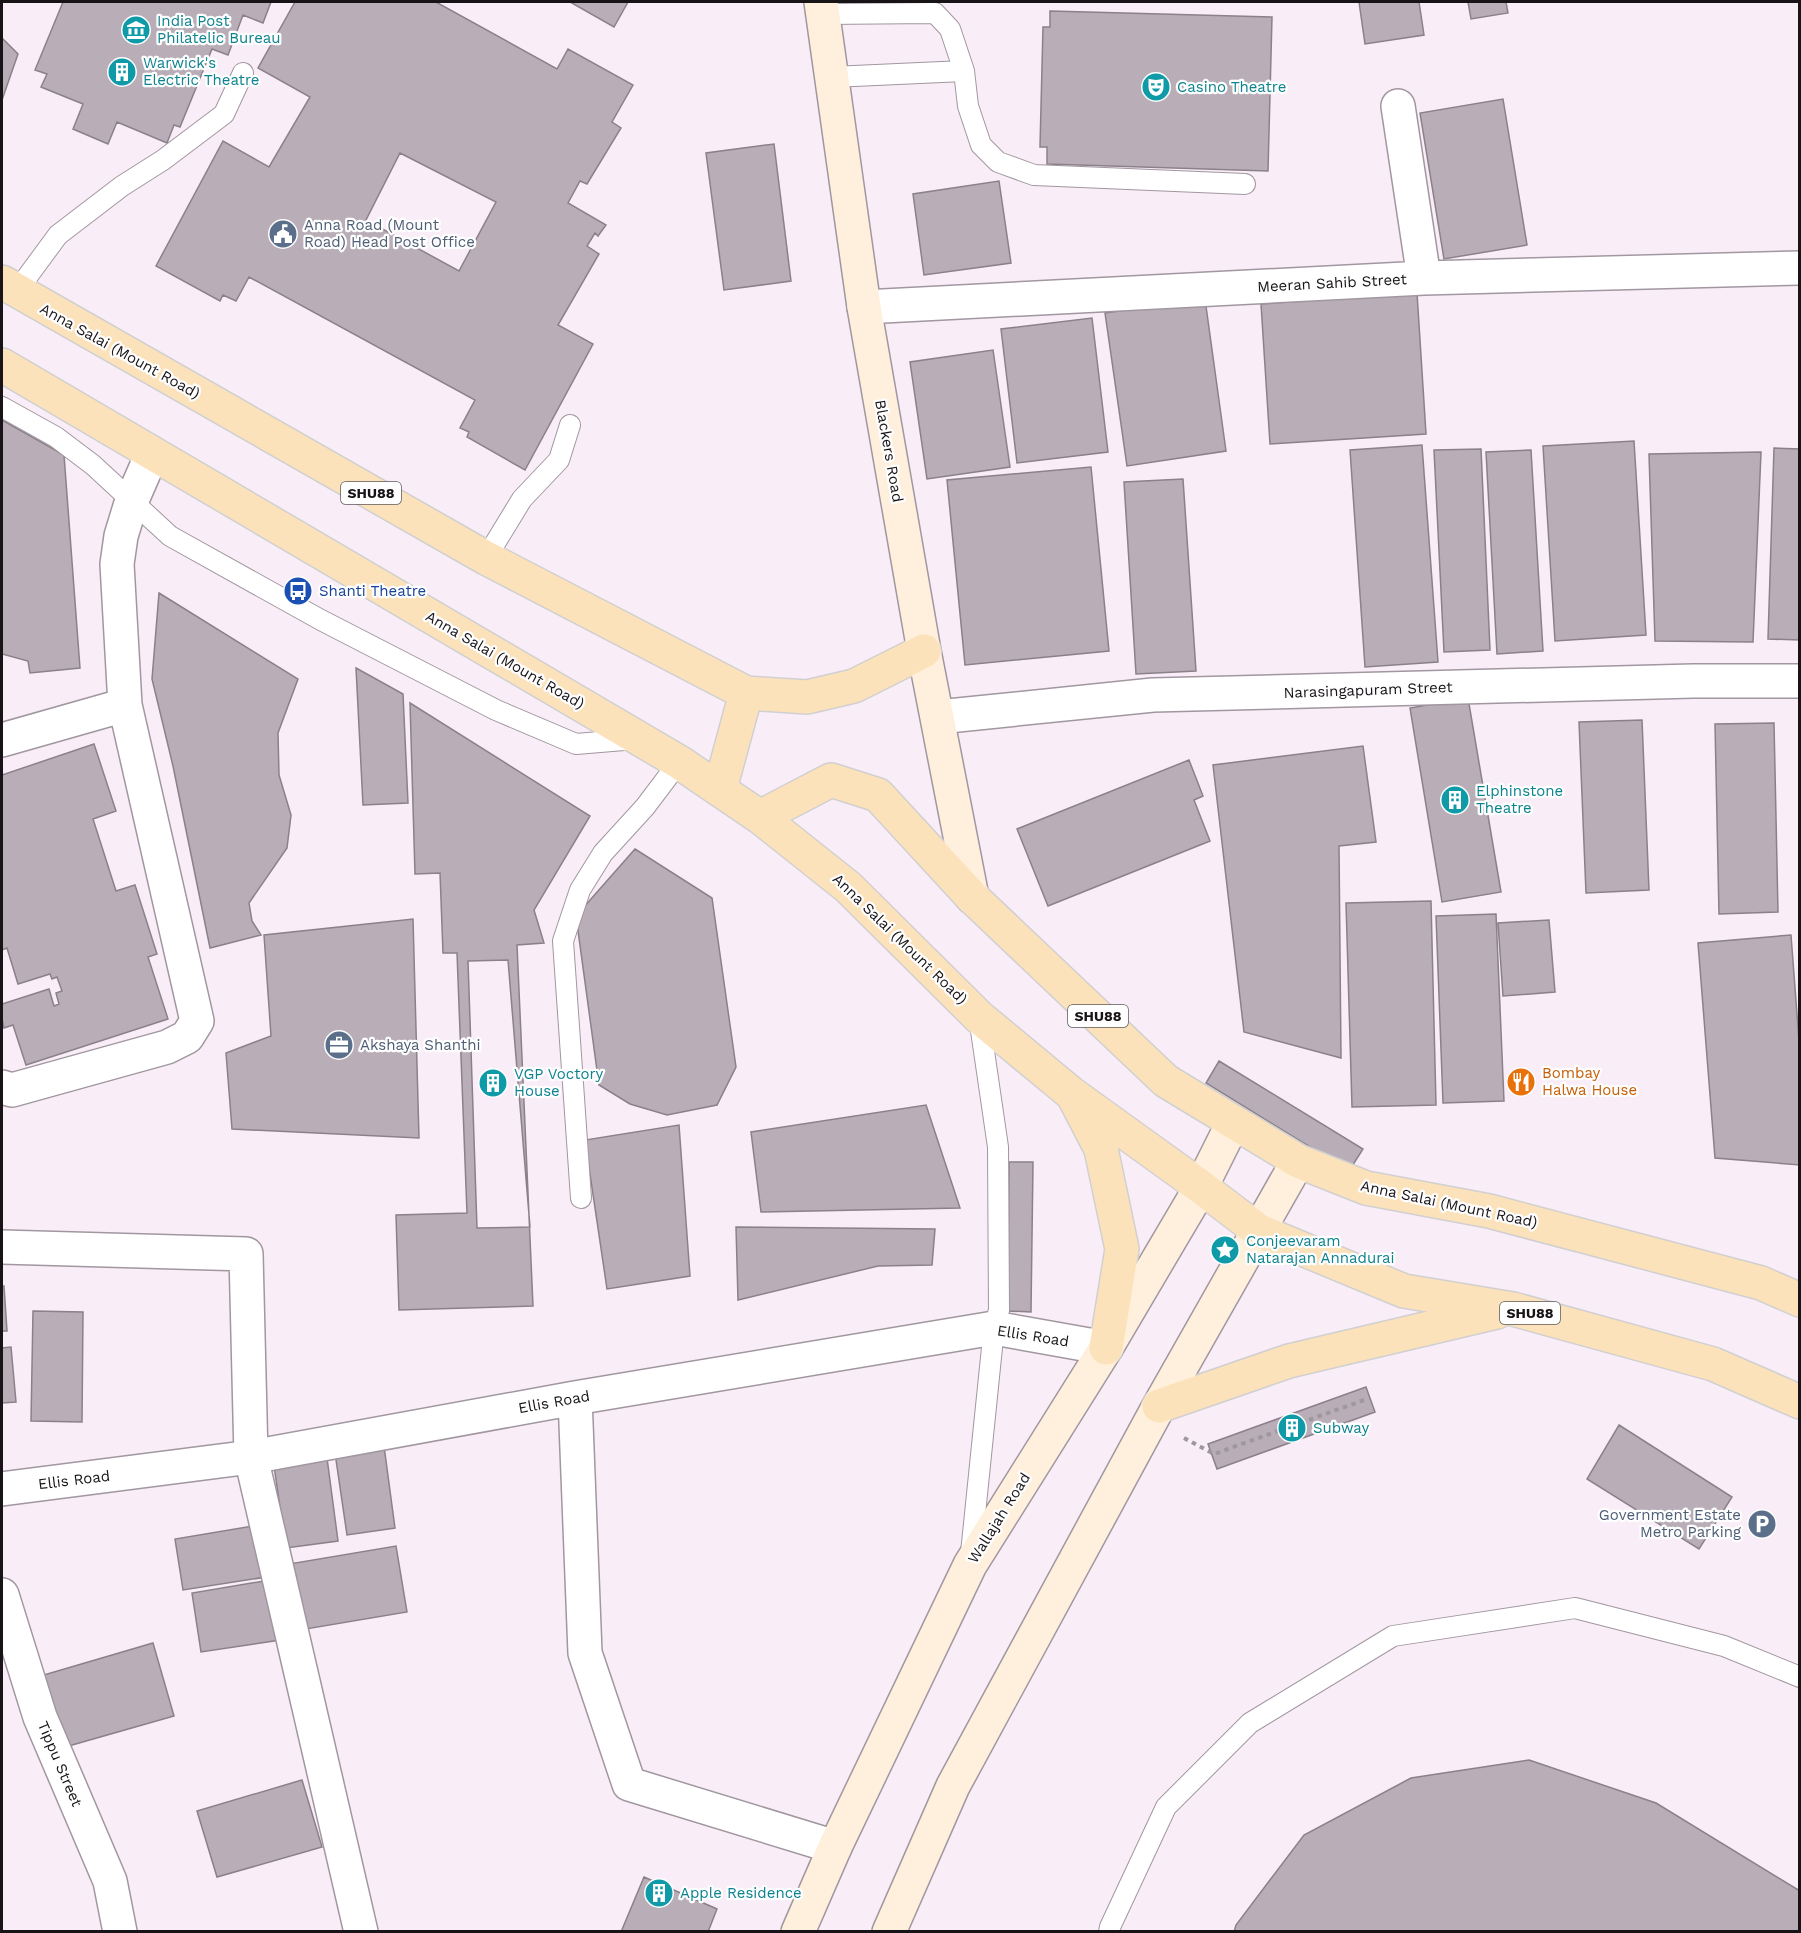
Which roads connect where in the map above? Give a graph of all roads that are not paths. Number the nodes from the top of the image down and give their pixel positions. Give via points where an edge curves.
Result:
1 (822, 8) edge
2 (964, 71) junction
3 (243, 73) dead end
4 (832, 77) junction
5 (1398, 106) dead end
6 (1245, 184) dead end
7 (1800, 268) edge
8 (1424, 278) junction
9 (9, 287) edge
10 (864, 307) junction
11 (2, 365) edge
12 (2, 407) edge
13 (570, 425) dead end
14 (152, 454) junction
15 (132, 500) junction
16 (486, 558) junction
17 (924, 651) junction
18 (1800, 681) edge
19 (746, 693) junction
20 (125, 705) junction
21 (938, 717) junction
22 (639, 739) junction
23 (2, 740) edge
24 (679, 762) junction
25 (720, 789) junction
26 (760, 817) junction
27 (972, 897) junction
28 (979, 1017) junction
29 (2, 1087) edge
30 (1072, 1094) junction
31 (1233, 1123) junction
32 (1298, 1161) junction
33 (1202, 1187) junction
34 (581, 1198) dead end
35 (1259, 1231) junction
36 (2, 1247) edge
37 (1800, 1300) edge
38 (1513, 1309) junction
39 (994, 1328) junction
40 (1106, 1348) junction
41 (575, 1398) junction
42 (1800, 1402) edge
43 (1155, 1413) junction
44 (250, 1457) junction
45 (2, 1489) edge
46 (970, 1564) junction
47 (2, 1595) edge
48 (1800, 1677) edge
49 (835, 1847) junction
50 (120, 1932) edge
51 (361, 1932) edge
52 (798, 1932) edge
53 (889, 1932) edge
54 (1109, 1932) edge

1 - 2 lane via 935,13 950,29
1 - 4 main road, Blackers Road
2 - 4 lane
2 - 6 lane via 968,106 981,145 998,162 1034,175
3 - 9 lane via 224,114 58,235
4 - 10 main road, Blackers Road
5 - 8 street
7 - 8 street, Meeran Sahib Street
8 - 10 street, Meeran Sahib Street
9 - 16 main road, Anna Salai (Mount Road) / SHU88
10 - 17 main road, Blackers Road
11 - 14 main road, Anna Salai (Mount Road) / SHU88
12 - 15 lane via 56,437
13 - 16 lane via 559,460 522,499
14 - 15 street
14 - 22 main road, Anna Salai (Mount Road) / SHU88
15 - 20 street via 117,564
15 - 22 lane via 170,536 321,620 496,710 576,744
16 - 19 main road, Anna Salai (Mount Road) / SHU88
17 - 19 main road via 854,686 807,697
17 - 21 main road, Blackers Road
18 - 21 street, Narasingapuram Street via 1153,695
19 - 25 main road
20 - 23 street
20 - 29 street via 196,1021 187,1037 167,1047 12,1090
21 - 27 main road, Blackers Road
22 - 24 main road, Anna Salai (Mount Road) / SHU88
24 - 25 main road, Anna Salai (Mount Road) / SHU88
24 - 34 lane via 603,853 580,890 563,941
25 - 26 main road, Anna Salai (Mount Road) / SHU88
26 - 27 main road, Anna Salai (Mount Road) via 831,780 878,795
26 - 28 main road, Anna Salai (Mount Road) / SHU88 via 848,887
27 - 31 main road, Anna Salai (Mount Road) / SHU88 via 1166,1081
28 - 30 main road, Anna Salai (Mount Road) / SHU88
28 - 39 lane via 998,1147 999,1310
30 - 33 main road, Anna Salai (Mount Road) / SHU88
30 - 40 main road via 1101,1149 1122,1249
31 - 32 main road, Anna Salai (Mount Road) / SHU88
31 - 33 main road, Wallajah Road
32 - 35 main road
32 - 37 main road, Anna Salai (Mount Road) / SHU88 via 1366,1188 1490,1211 1761,1283
33 - 35 main road, Anna Salai (Mount Road) / SHU88
33 - 40 main road, Wallajah Road
35 - 38 main road, Anna Salai (Mount Road) / SHU88 via 1404,1292
35 - 43 main road
36 - 44 street via 246,1254
38 - 42 main road, Anna Salai (Mount Road) / SHU88 via 1713,1364
38 - 43 main road via 1289,1361
39 - 40 street, Ellis Road
39 - 41 street, Ellis Road
39 - 46 lane
40 - 46 main road, Wallajah Road
41 - 44 street, Ellis Road
41 - 49 street via 585,1653 629,1784
43 - 53 main road via 953,1786
44 - 45 street, Ellis Road
44 - 51 street
46 - 49 main road, Wallajah Road
47 - 50 street, Tippu Street via 40,1717 110,1881
48 - 54 lane via 1724,1646 1575,1608 1393,1636 1250,1723 1166,1808
49 - 52 main road, Wallajah Road

